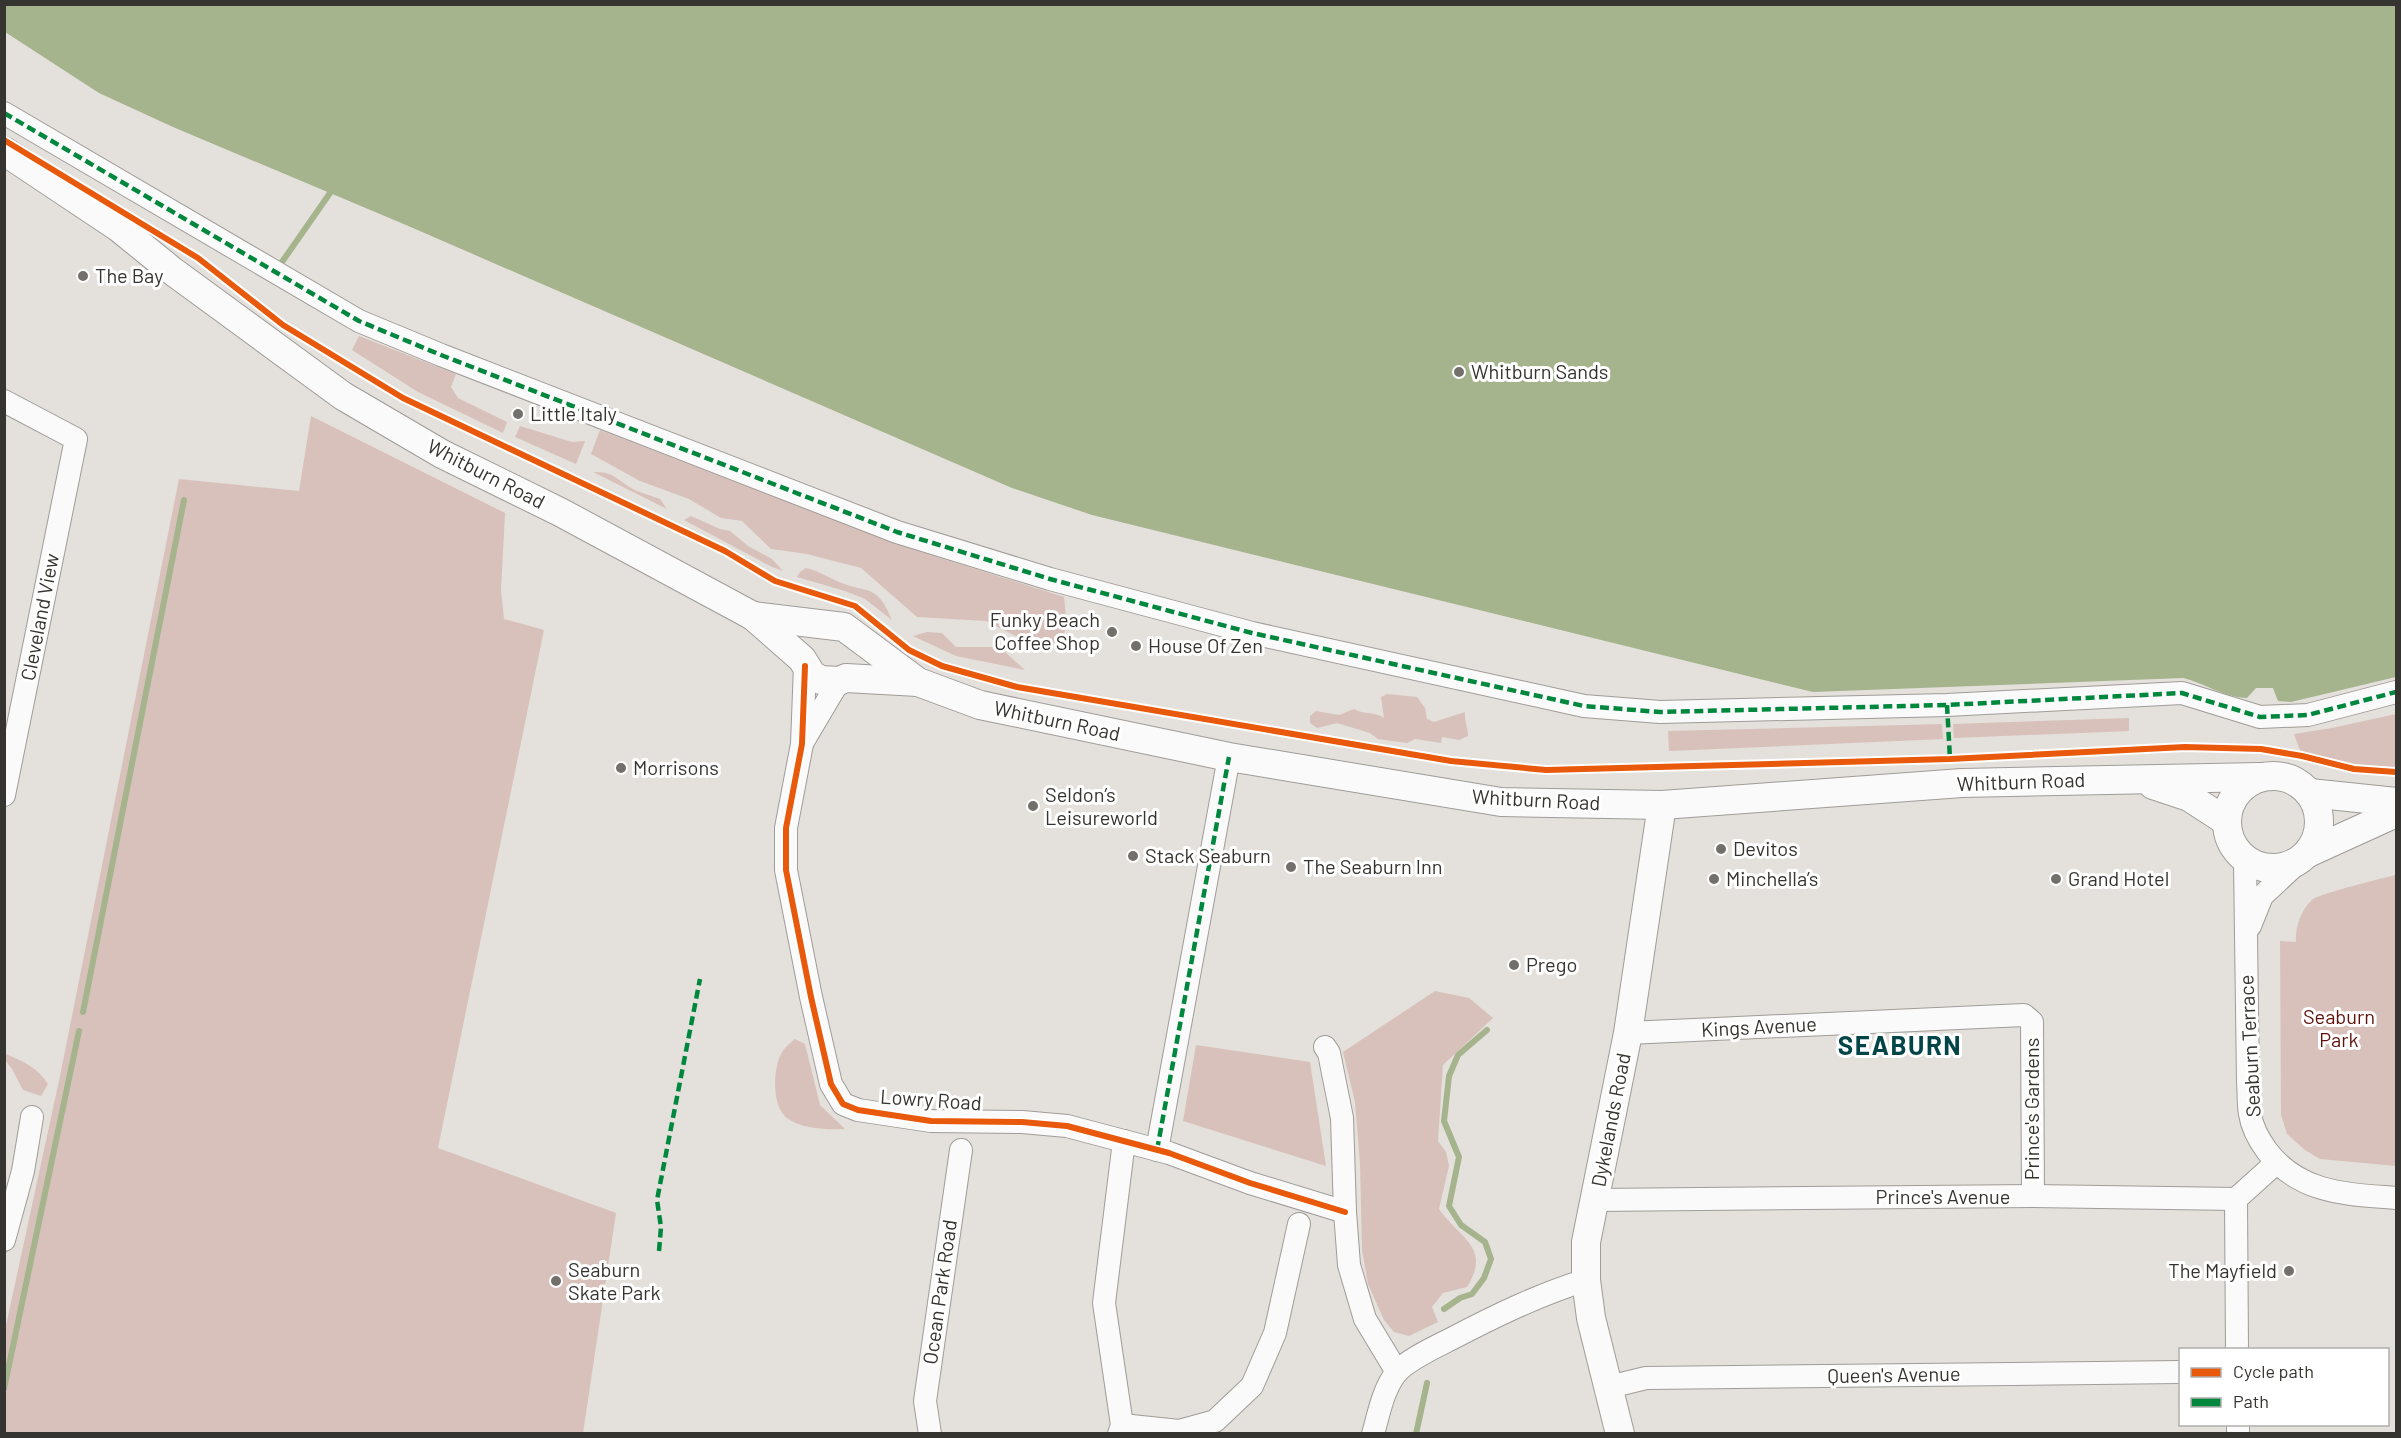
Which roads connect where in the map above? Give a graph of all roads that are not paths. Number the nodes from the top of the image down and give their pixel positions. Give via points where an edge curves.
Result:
1 (4, 113) edge
2 (4, 151) edge
3 (4, 401) edge
4 (753, 616) junction
5 (842, 629) junction
6 (803, 662) junction
7 (842, 679) junction
8 (918, 682) junction
9 (2397, 692) edge
10 (802, 744) junction
11 (1229, 757) junction
12 (2259, 777) junction
13 (2130, 778) junction
14 (2310, 793) junction
15 (4, 795) edge
16 (2397, 802) edge
17 (1662, 805) junction
18 (2397, 813) edge
19 (2226, 821) junction
20 (2308, 854) junction
21 (2245, 860) junction
22 (2246, 936) junction
23 (2032, 1022) joint
24 (1628, 1033) junction
25 (1325, 1047) dead end
26 (32, 1117) dead end
27 (1124, 1141) junction
28 (961, 1150) dead end
29 (1157, 1150) junction
30 (2285, 1170) junction
31 (2032, 1196) junction
32 (2397, 1198) edge
33 (2236, 1199) junction
34 (1595, 1200) junction
35 (1345, 1212) junction
36 (1299, 1224) dead end
37 (4, 1240) edge
38 (1586, 1280) junction
39 (2237, 1348) edge
40 (1397, 1372) junction
41 (2179, 1372) edge
42 (1609, 1387) junction
43 (1120, 1429) edge
44 (930, 1434) edge
45 (1373, 1434) edge
46 (1620, 1434) edge

1 - 9 street via 359,321 897,532 1050,579 1252,633 1584,706 1660,712 1947,705 2182,693 2260,717 2308,715
2 - 4 main road, Whitburn Road via 118,227 343,396 442,454 560,512
3 - 15 street, Cleveland View via 76,439
4 - 5 main road
4 - 6 main road
5 - 6 main road via 814,629 804,642
5 - 7 main road via 859,646 859,659 852,672
5 - 8 main road
6 - 7 main road via 821,680
6 - 10 street, Lowry Road
7 - 8 main road
7 - 10 street, Lowry Road
8 - 11 main road, Whitburn Road via 980,705
10 - 27 street, Lowry Road via 786,828 786,870 831,1084 843,1104 858,1110 931,1121 1067,1126
11 - 17 main road, Whitburn Road via 1501,802
11 - 29 street
12 - 13 main road, Whitburn Road
12 - 14 main road via 2295,780
12 - 19 main road via 2242,786 2230,802
13 - 17 main road, Whitburn Road via 1962,783
13 - 19 main road, Whitburn Road via 2188,797
14 - 16 main road
14 - 20 main road via 2318,811 2319,830
17 - 24 main road, Dykelands Road
18 - 20 main road
19 - 21 main road via 2229,838
20 - 21 main road via 2289,866 2266,869
20 - 22 street, Seaburn Terrace via 2262,896
21 - 22 street, Seaburn Terrace
22 - 30 street, Seaburn Terrace via 2250,1115 2258,1139
23 - 24 street, Kings Avenue via 2024,1015
23 - 31 street, Prince's Gardens
24 - 34 main road, Dykelands Road
25 - 35 street via 1342,1118
26 - 37 street via 23,1171
27 - 29 street, Lowry Road
27 - 43 street via 1104,1304
28 - 44 street, Ocean Park Road via 925,1401
29 - 35 street, Lowry Road
30 - 32 street via 2321,1189
30 - 33 street
31 - 33 street, Prince's Avenue
31 - 34 street, Prince's Avenue
33 - 39 street
34 - 38 main road, Dykelands Road via 1586,1242
35 - 40 street via 1349,1265 1365,1319
36 - 43 street via 1275,1333 1252,1386 1215,1421 1206,1424 1179,1431
38 - 40 street via 1506,1310 1426,1352
38 - 42 main road, Dykelands Road via 1590,1318
40 - 45 street via 1382,1402
41 - 42 street, Queen's Avenue via 1646,1378
42 - 46 main road, Dykelands Road

